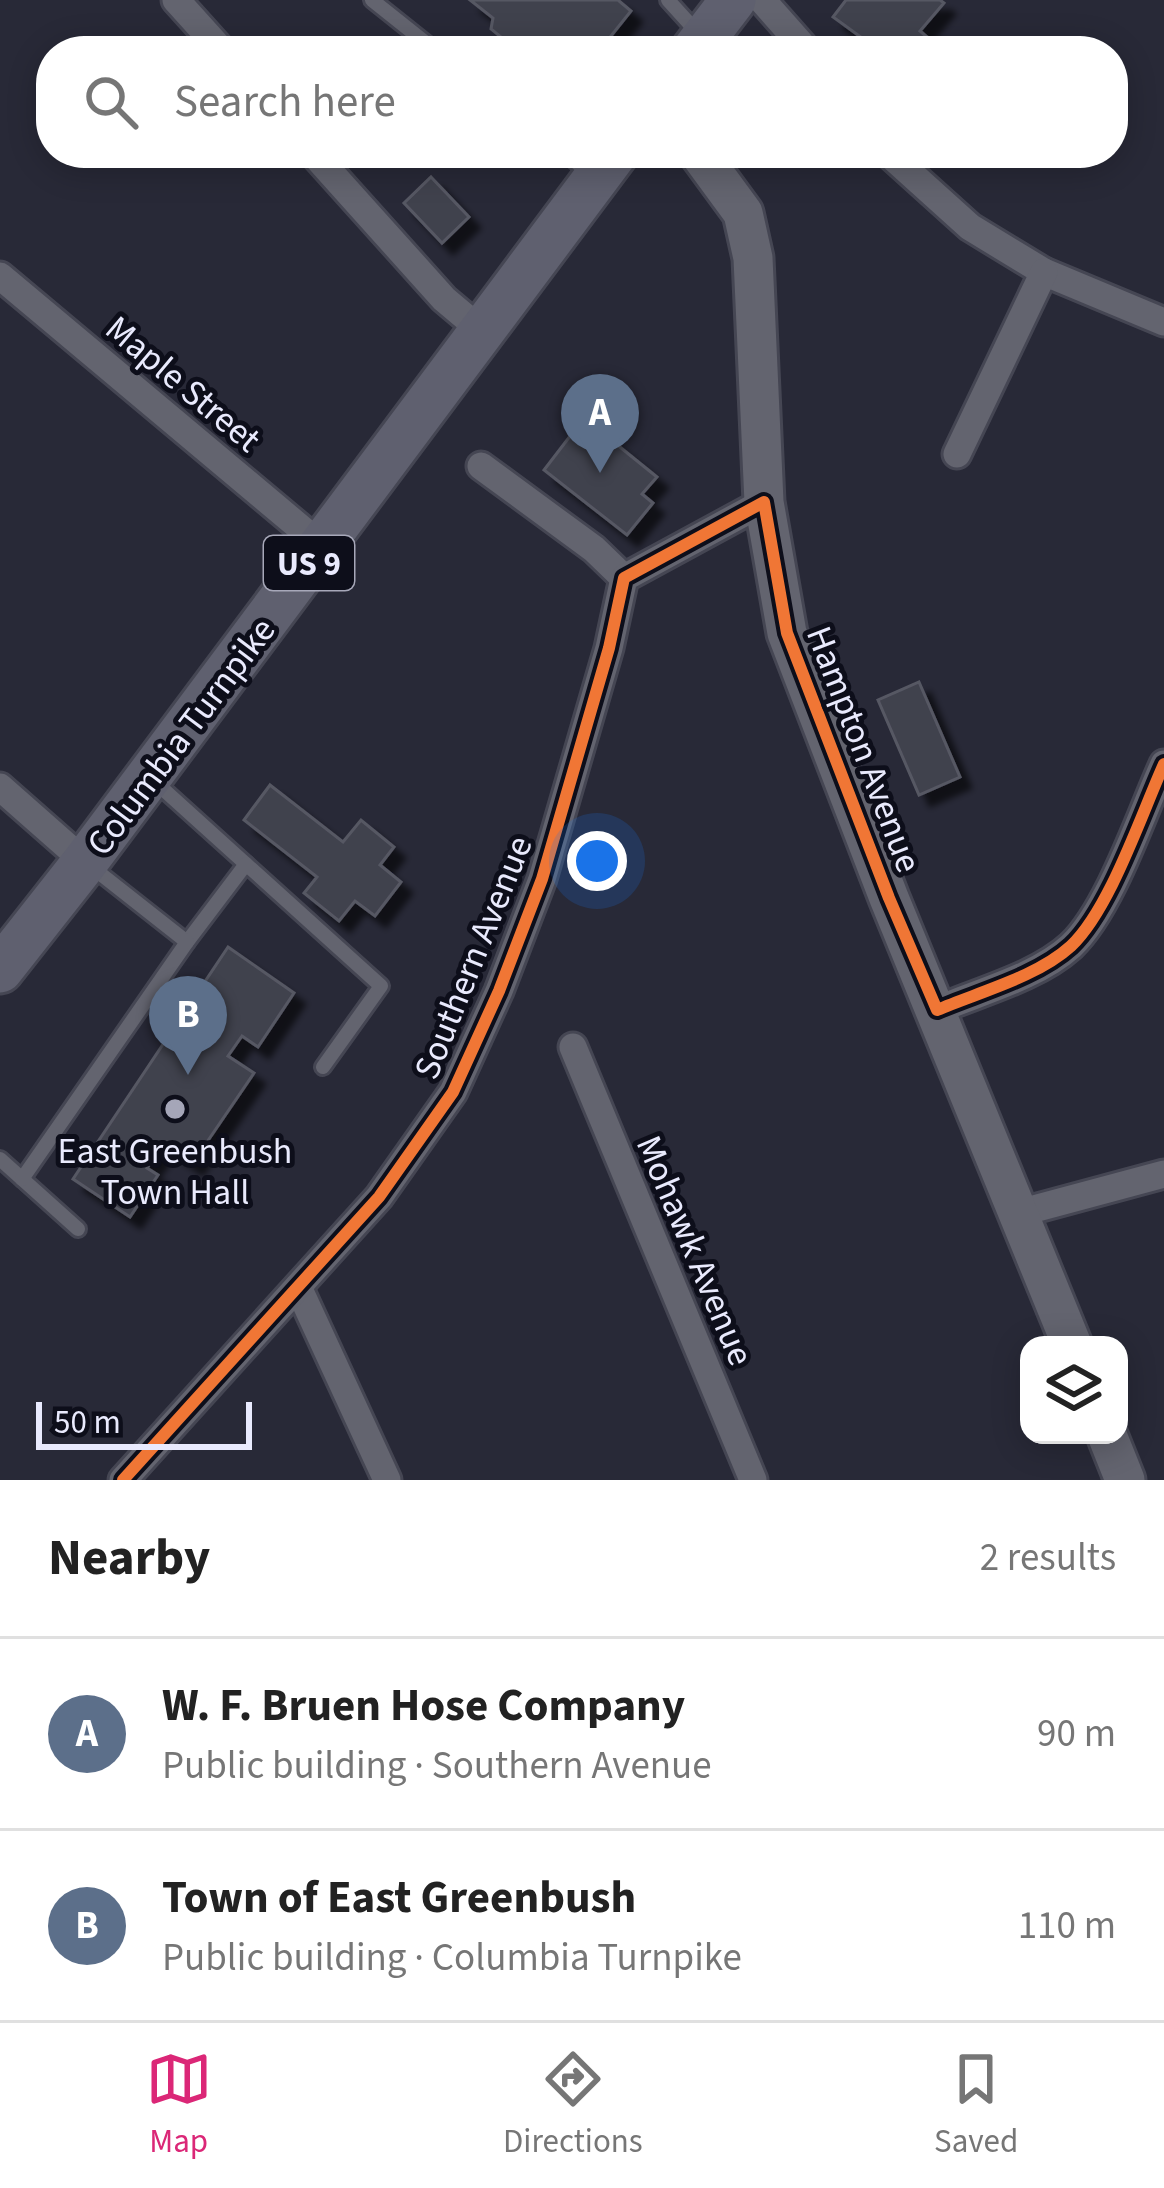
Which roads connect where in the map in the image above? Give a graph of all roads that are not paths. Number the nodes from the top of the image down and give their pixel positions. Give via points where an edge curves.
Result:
1 (176, 0) edge
2 (372, 0) edge
3 (668, 0) edge
4 (733, 0) edge
5 (762, 0) edge
6 (208, 36) edge
7 (417, 36) edge
8 (692, 36) edge
9 (705, 36) edge
10 (794, 36) edge
11 (327, 168) edge
12 (587, 168) edge
13 (710, 168) edge
14 (905, 168) edge
15 (1044, 272) junction
16 (0, 276) edge
17 (1164, 322) edge
18 (482, 331) junction
19 (957, 454) dead end
20 (481, 466) dead end
21 (764, 502) junction
22 (322, 546) junction
23 (624, 578) junction
24 (1164, 764) edge
25 (150, 776) junction
26 (0, 787) edge
27 (85, 862) junction
28 (247, 864) junction
29 (188, 942) junction
30 (0, 970) edge
31 (937, 1010) junction
32 (573, 1047) dead end
33 (322, 1066) dead end
34 (0, 1159) edge
35 (1164, 1174) edge
36 (22, 1179) junction
37 (1019, 1213) junction
38 (78, 1229) dead end
39 (298, 1288) junction
40 (1068, 1336) edge
41 (123, 1480) edge
42 (387, 1480) edge
43 (753, 1480) edge

1 - 6 street
2 - 7 lane
3 - 8 lane
4 - 9 main road
5 - 10 street
11 - 18 street
12 - 18 main road, Columbia Turnpike / US 9
13 - 21 street, Hampton Avenue via 743,213 753,258
14 - 15 street via 970,227
15 - 17 street
15 - 19 street
16 - 22 street, Maple Street
18 - 22 main road, Columbia Turnpike / US 9
20 - 23 street
21 - 23 street
21 - 31 street, Hampton Avenue via 787,633
22 - 25 main road, Columbia Turnpike / US 9
23 - 39 street, Southern Avenue via 542,879 499,992 453,1092 379,1197
24 - 31 street via 1094,919 1070,947
25 - 27 main road, Columbia Turnpike / US 9
25 - 28 lane
26 - 27 street
27 - 29 lane
27 - 30 main road, Columbia Turnpike / US 9
28 - 29 lane
28 - 33 lane via 381,986
29 - 36 lane
31 - 37 street, Hampton Avenue
32 - 43 street, Mohawk Avenue
34 - 36 lane
35 - 37 street
36 - 38 lane
37 - 40 street, Hampton Avenue
39 - 41 street, Southern Avenue
39 - 42 street

